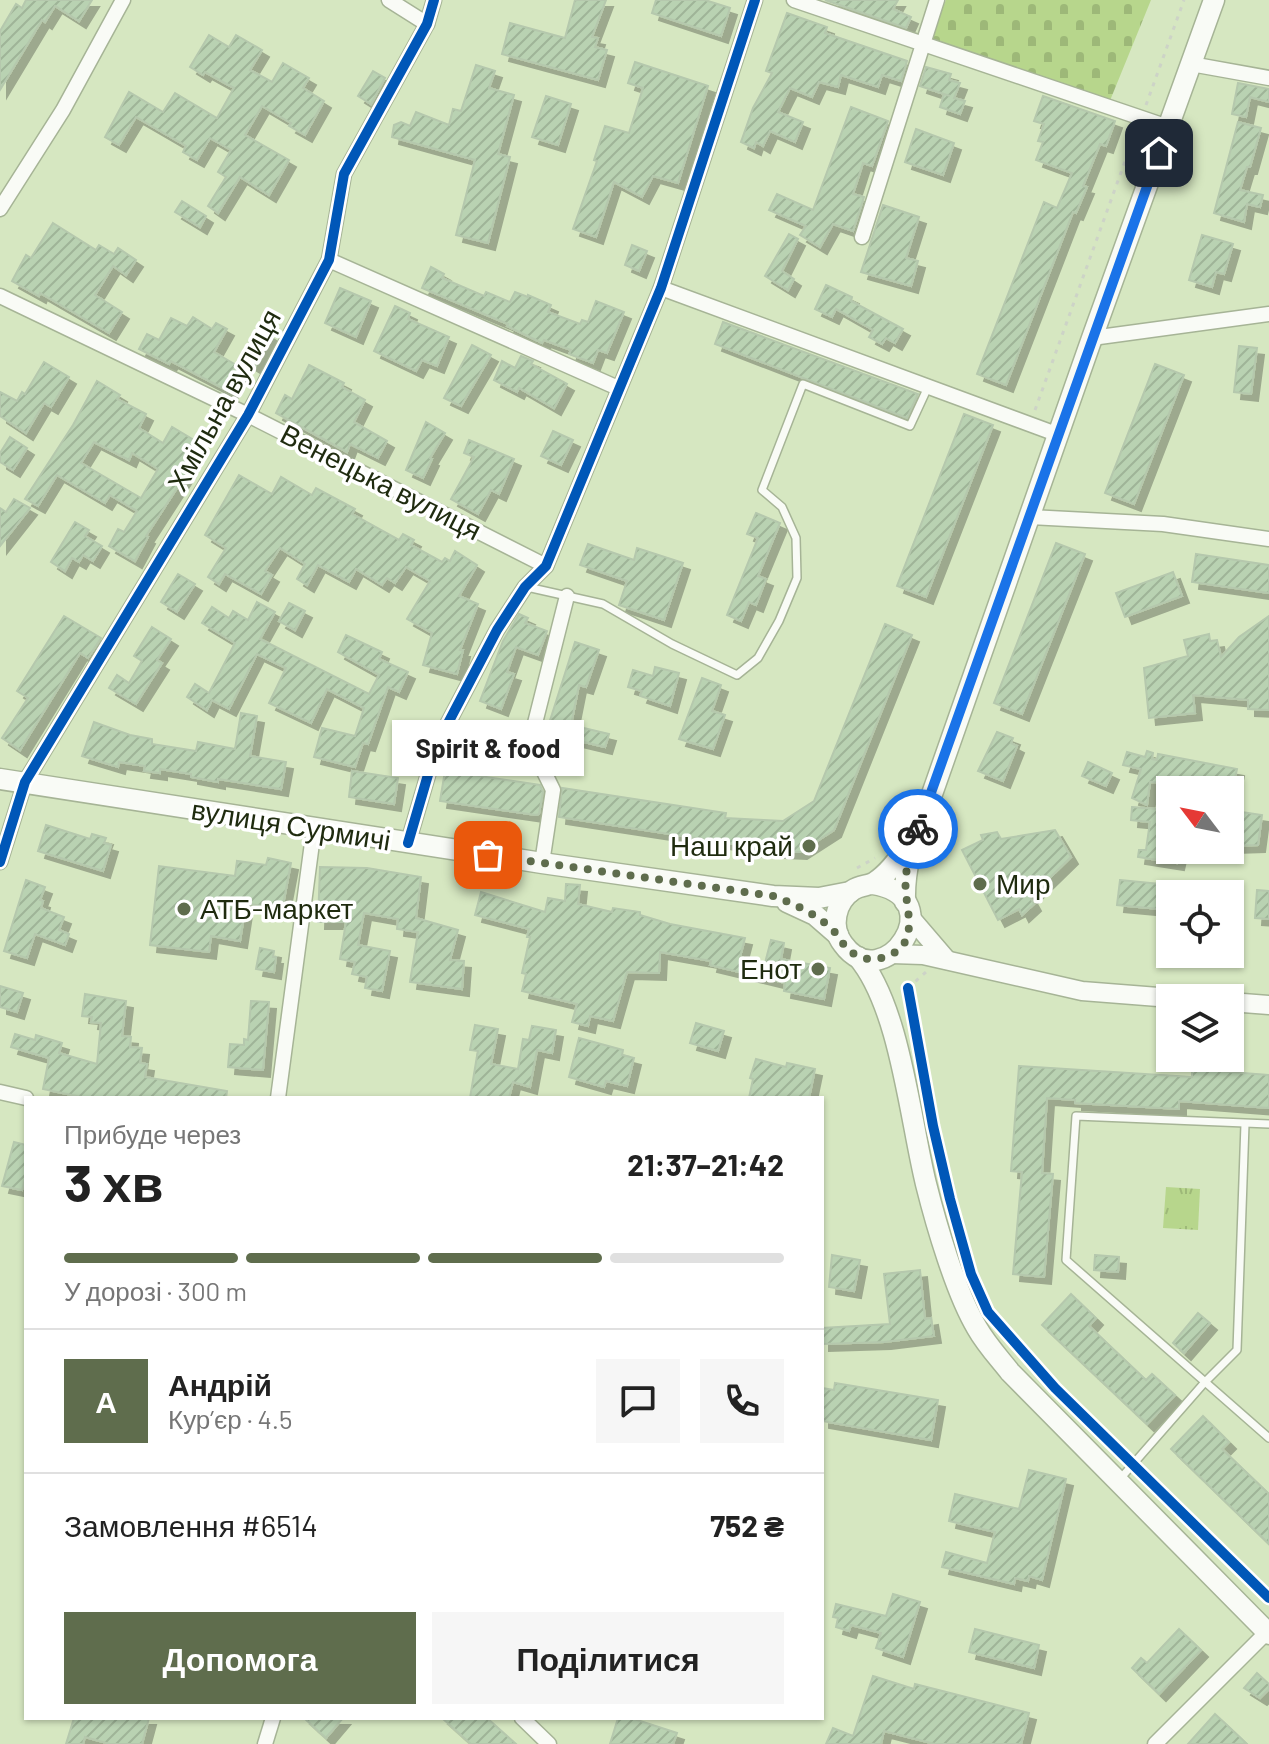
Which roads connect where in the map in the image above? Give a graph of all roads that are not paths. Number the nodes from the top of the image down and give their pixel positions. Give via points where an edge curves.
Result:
1 (123, 0) edge
2 (389, 0) edge
3 (434, 0) edge
4 (755, 0) edge
5 (794, 0) edge
6 (937, 0) edge
7 (1214, 0) edge
8 (427, 24) junction
9 (922, 41) junction
10 (1191, 64) junction
11 (1269, 78) edge
12 (1168, 127) junction
13 (0, 209) edge
14 (862, 237) dead end
15 (329, 260) junction
16 (661, 288) junction
17 (0, 296) edge
18 (1269, 314) edge
19 (1092, 338) junction
20 (928, 387) junction
21 (618, 388) junction
22 (248, 415) junction
23 (1059, 435) junction
24 (1030, 517) junction
25 (1269, 539) edge
26 (546, 566) junction
27 (525, 587) junction
28 (567, 596) junction
29 (0, 779) edge
30 (25, 782) junction
31 (314, 828) junction
32 (915, 836) junction
33 (408, 843) junction
34 (0, 862) edge
35 (542, 863) junction
36 (851, 881) junction
37 (873, 884) junction
38 (773, 896) junction
39 (908, 910) junction
40 (838, 935) junction
41 (892, 954) junction
42 (858, 957) junction
43 (947, 960) junction
44 (1156, 997) edge
45 (1244, 1003) edge
46 (1269, 1005) edge
47 (887, 1011) junction
48 (0, 1092) edge
49 (278, 1096) edge
50 (24, 1098) edge
51 (1245, 1124) junction
52 (1269, 1124) edge
53 (1205, 1382) junction
54 (1269, 1438) edge
55 (1118, 1481) junction
56 (1268, 1633) edge
57 (272, 1720) edge
58 (524, 1720) edge
59 (265, 1744) edge
60 (549, 1744) edge
61 (1155, 1744) edge

1 - 13 street via 63,110
2 - 8 street
3 - 8 street
4 - 16 street
5 - 9 street
6 - 9 street
7 - 10 main road
8 - 15 street, Хмільна вулиця via 344,174
9 - 12 street
9 - 14 street
10 - 11 street
10 - 12 main road
12 - 19 main road
15 - 21 street
15 - 22 street, Хмільна вулиця
16 - 20 street
16 - 21 street
17 - 22 street, Венецька вулиця
18 - 19 street
19 - 23 main road
20 - 23 street
20 - 28 lane via 910,426 803,384 762,490 782,507 796,538 797,578 758,658 737,675 603,604
21 - 26 street
22 - 26 street, Венецька вулиця
22 - 30 street, Хмільна вулиця
23 - 24 main road
24 - 25 street via 1163,524
24 - 32 main road
26 - 27 street
27 - 28 lane
27 - 33 street via 447,725
28 - 35 street via 530,743 553,790
29 - 30 main road, вулиця Сурмичі
30 - 31 main road, вулиця Сурмичі
30 - 34 street, Хмільна вулиця
31 - 33 main road, вулиця Сурмичі
31 - 49 street
32 - 37 main road
32 - 39 main road via 906,876
33 - 35 main road, вулиця Сурмичі
35 - 38 main road, вулиця Сурмичі
36 - 37 main road
36 - 38 main road via 819,898
36 - 40 main road via 837,911
37 - 39 main road via 897,892
38 - 40 main road via 815,915
39 - 41 main road via 906,940
39 - 43 street
40 - 42 main road
41 - 42 main road
41 - 43 street
41 - 47 main road via 885,981
42 - 47 main road
43 - 44 street via 1082,991
45 - 46 street
47 - 55 main road via 926,1186 976,1327 1010,1372
48 - 50 street
51 - 52 lane
51 - 53 lane via 1237,1350
51 - 53 lane via 1076,1116 1066,1260
53 - 54 lane
53 - 55 lane
55 - 56 main road
56 - 61 street
57 - 59 street
58 - 60 street

